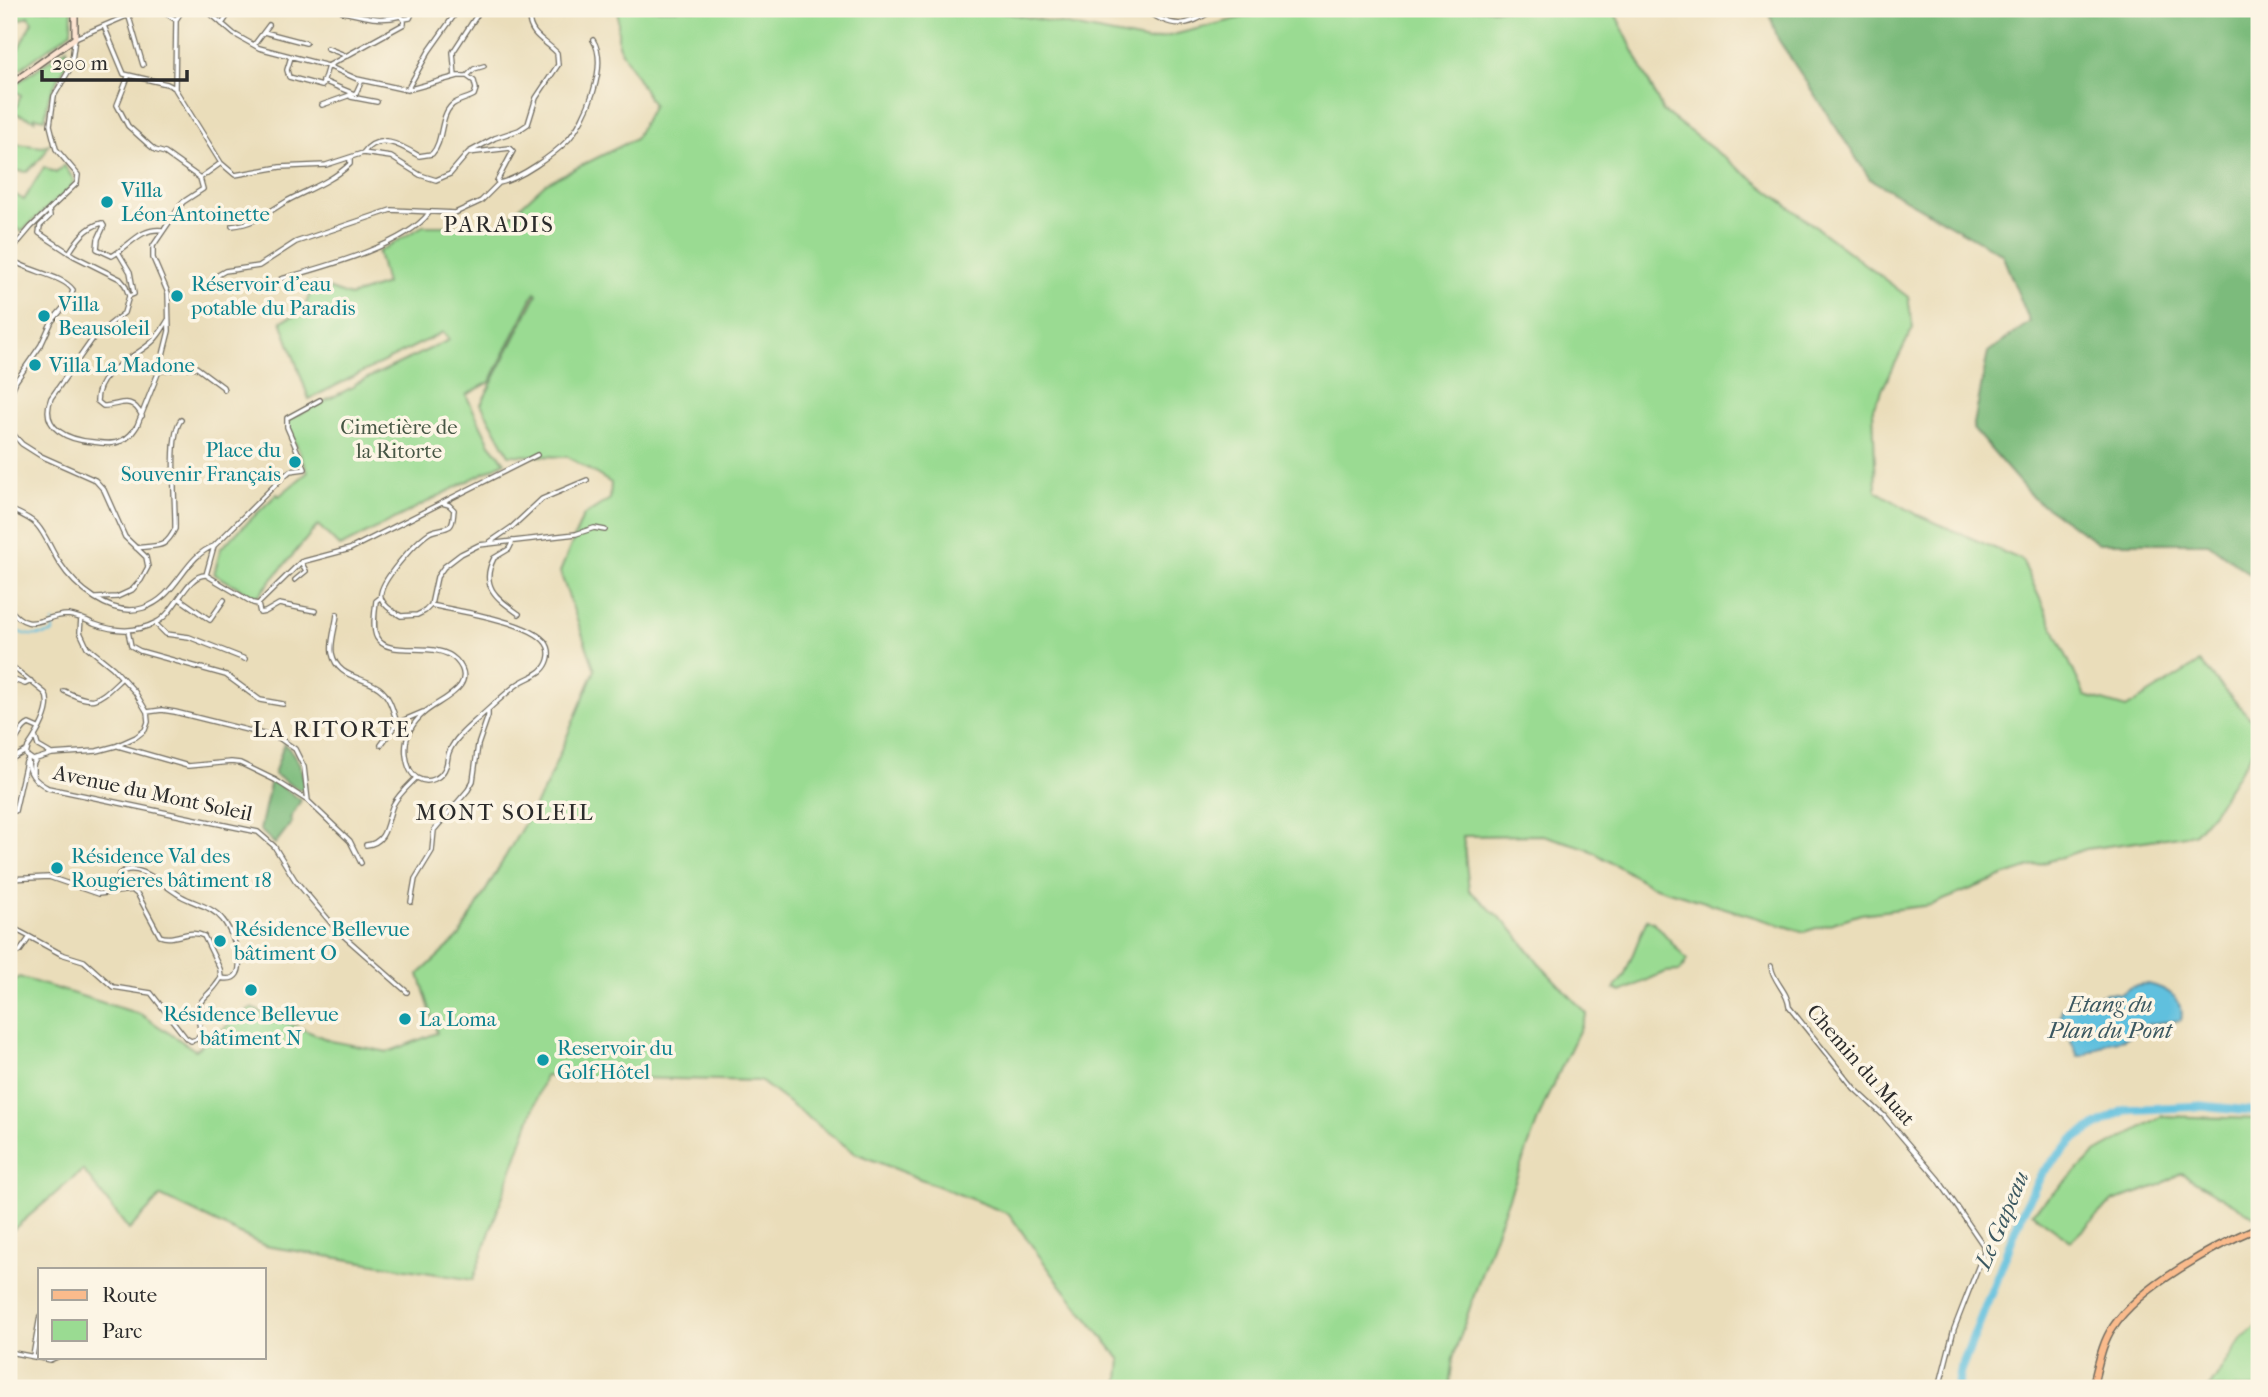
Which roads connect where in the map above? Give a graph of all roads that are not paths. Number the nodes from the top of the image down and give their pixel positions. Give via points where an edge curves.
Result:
1 (75, 9) edge
2 (143, 9) edge
3 (159, 9) edge
4 (183, 9) edge
5 (205, 9) edge
6 (232, 9) edge
7 (340, 9) edge
8 (414, 9) edge
9 (481, 9) edge
10 (534, 9) edge
11 (1142, 9) edge
12 (1215, 9) edge
13 (129, 16) junction
14 (453, 17) dead end
15 (404, 19) junction
16 (176, 20) junction
17 (222, 24) junction
18 (269, 25) dead end
19 (104, 26) junction
20 (264, 32) junction
21 (75, 38) junction
22 (593, 40) dead end
23 (306, 43) dead end
24 (254, 45) junction
25 (327, 48) dead end
26 (347, 56) junction
27 (291, 57) junction
28 (143, 65) dead end
29 (328, 66) junction
30 (484, 66) dead end
31 (467, 76) junction
32 (128, 77) junction
33 (455, 77) junction
34 (362, 80) junction
35 (322, 84) junction
36 (9, 85) edge
37 (175, 89) junction
38 (407, 90) junction
39 (350, 95) junction
40 (377, 102) dead end
41 (322, 105) dead end
42 (363, 153) junction
43 (468, 153) junction
44 (350, 159) junction
45 (221, 163) junction
46 (200, 178) junction
47 (499, 183) junction
48 (49, 210) junction
49 (429, 213) junction
50 (232, 226) dead end
51 (163, 230) junction
52 (118, 252) junction
53 (9, 253) edge
54 (69, 253) junction
55 (9, 258) edge
56 (281, 279) dead end
57 (215, 282) dead end
58 (129, 296) junction
59 (170, 317) junction
60 (159, 371) junction
61 (224, 390) dead end
62 (9, 397) edge
63 (320, 400) dead end
64 (142, 416) junction
65 (9, 418) edge
66 (181, 420) dead end
67 (537, 455) dead end
68 (587, 480) dead end
69 (442, 503) junction
70 (9, 509) edge
71 (605, 530) dead end
72 (513, 541) junction
73 (488, 544) junction
74 (214, 546) junction
75 (136, 548) junction
76 (301, 562) junction
77 (206, 575) junction
78 (295, 580) dead end
79 (381, 597) junction
80 (96, 598) junction
81 (180, 599) junction
82 (224, 600) dead end
83 (258, 604) junction
84 (431, 605) junction
85 (9, 608) edge
86 (315, 611) dead end
87 (337, 614) dead end
88 (519, 614) dead end
89 (81, 618) junction
90 (155, 623) junction
91 (128, 631) junction
92 (245, 659) dead end
93 (9, 664) edge
94 (9, 678) edge
95 (122, 678) junction
96 (31, 681) junction
97 (64, 691) dead end
98 (283, 704) dead end
99 (488, 710) junction
100 (147, 712) junction
101 (425, 712) junction
102 (397, 723) junction
103 (38, 728) junction
104 (35, 736) junction
105 (133, 739) junction
106 (9, 744) edge
107 (381, 745) dead end
108 (39, 746) junction
109 (116, 746) junction
110 (27, 749) junction
111 (133, 750) junction
112 (52, 754) junction
113 (28, 757) junction
114 (38, 758) junction
115 (9, 760) edge
116 (33, 777) junction
117 (416, 778) junction
118 (308, 801) junction
119 (15, 811) dead end
120 (366, 845) dead end
121 (361, 863) dead end
122 (9, 879) edge
123 (116, 891) junction
124 (411, 902) dead end
125 (9, 926) edge
126 (30, 937) junction
127 (9, 956) edge
128 (1771, 966) dead end
129 (221, 978) junction
130 (407, 992) dead end
131 (2259, 1227) edge
132 (38, 1327) edge
133 (9, 1352) edge
134 (33, 1356) junction
135 (38, 1357) edge
136 (1938, 1388) edge
137 (2092, 1388) edge

1 - 21 street
2 - 13 street
3 - 16 street
4 - 16 street
5 - 17 street
6 - 17 street
7 - 15 street via 374,20
8 - 15 street via 410,18
9 - 33 street via 455,47
10 - 43 street via 530,28 557,52 558,65 539,92 528,124
11 - 12 street via 1179,24
13 - 19 street
13 - 28 street
14 - 38 street
15 - 26 street via 404,24
16 - 37 street
17 - 24 street
18 - 20 street
19 - 21 street
19 - 32 street via 121,71
20 - 23 street
20 - 24 street
21 - 36 street
21 - 48 street via 71,67 54,96 50,125 57,149 78,179
22 - 47 street via 599,66 596,84 576,129 551,154
24 - 27 street
25 - 26 street
26 - 29 street
27 - 29 street
27 - 35 street via 289,77
29 - 34 street
29 - 35 street
30 - 31 street
31 - 33 street
31 - 42 street via 474,81 475,93 448,110 432,154 419,156 386,141
32 - 37 street via 167,83
32 - 46 street via 117,105 128,126 155,150
33 - 38 street
34 - 38 street
34 - 39 street
35 - 39 street
37 - 45 street
39 - 40 street
39 - 41 street
42 - 43 street via 391,157 420,176 436,180 450,174
42 - 44 street
43 - 47 street via 512,149
44 - 45 street via 241,176
44 - 50 street via 342,171 316,188 249,224
45 - 46 street
46 - 51 street via 203,189 183,202
47 - 49 street via 468,208
48 - 53 street
48 - 54 street via 39,233
49 - 56 street via 388,242
49 - 57 street via 399,209 348,224 296,242 259,265 225,271
51 - 52 street via 140,234
51 - 59 street via 152,254 166,286
52 - 54 street via 112,256 97,249 102,223 83,233
52 - 58 street via 133,280 134,294
54 - 58 street via 120,279
55 - 62 street via 72,290
58 - 64 street via 124,313 94,337 51,398 49,410 65,437 103,443 125,439
59 - 60 street
59 - 64 street via 153,341 109,375 97,395 103,406 129,403
60 - 61 street via 196,368
60 - 64 street
63 - 74 street via 287,418 305,469 290,471
65 - 75 street via 12,433 22,444 95,480 125,537
66 - 75 street via 173,447 175,529 162,546
67 - 69 street
68 - 73 street via 542,499
69 - 76 street via 350,549
69 - 79 street via 454,510 453,520 449,526 431,531 401,560
70 - 80 street via 34,523 68,574
71 - 72 street
72 - 73 street
72 - 88 street via 509,550 494,558 489,577 496,597
73 - 84 street via 461,554 444,567
74 - 77 street
74 - 80 street via 200,554 165,596 145,608 119,610
75 - 80 street via 148,567 141,580 122,596
76 - 78 street via 306,571
76 - 83 street
77 - 81 street via 192,580
77 - 83 street
79 - 84 street via 401,616 417,615
79 - 101 street via 376,601 374,630 378,639 390,647 445,651 463,673 457,691
81 - 82 street via 210,620
81 - 90 street
83 - 86 street via 260,613 279,604
84 - 99 street via 514,624 544,640 549,658 541,671 516,685
85 - 89 street via 28,623 65,615
87 - 102 street via 331,651 335,663 341,671 379,688
89 - 91 street
89 - 95 street via 80,632 87,647
90 - 91 street
90 - 92 street via 166,634 189,636
91 - 98 street via 131,646 140,651 226,675 260,700
93 - 96 street
94 - 96 street via 25,684
95 - 97 street via 94,700 84,701
95 - 100 street
96 - 103 street via 49,702
99 - 117 street via 454,742 441,775 426,781
99 - 124 street via 473,781 434,830 432,851 415,879
100 - 105 street via 145,730
100 - 118 street via 175,712 279,737 295,749 304,767
101 - 102 street
101 - 117 street via 405,745
102 - 107 street
103 - 104 street
103 - 106 street via 25,726
104 - 108 street
104 - 110 street
105 - 109 street, Avenue du Mont Soleil
105 - 111 street
108 - 110 street via 32,744
108 - 112 street, Avenue du Mont Soleil
108 - 114 street
109 - 111 street
109 - 112 street, Avenue du Mont Soleil
110 - 113 street, Avenue du Mont Soleil
110 - 115 street
111 - 118 street via 188,766 240,763
112 - 114 street, Avenue du Mont Soleil
113 - 114 street
113 - 116 street, Avenue du Mont Soleil
113 - 119 street
114 - 116 street, Avenue du Mont Soleil
116 - 130 street, Avenue du Mont Soleil via 48,788 258,832 274,846 295,880 337,930
117 - 120 street via 393,805 380,840
118 - 121 street via 350,841
122 - 123 street via 48,877 96,893
123 - 129 street via 137,893 162,937 202,934
123 - 129 street via 119,874 131,869 216,913 225,921 240,962 234,977
125 - 126 street
126 - 127 street via 20,951
126 - 129 street via 84,961 113,986 150,992 191,1041 201,1033 200,1002
128 - 136 street, Chemin du Muat via 1789,1007 1854,1088 1938,1179 1983,1245
131 - 137 main road via 2215,1247 2128,1309 2111,1329
132 - 134 street
133 - 134 street
134 - 135 street

